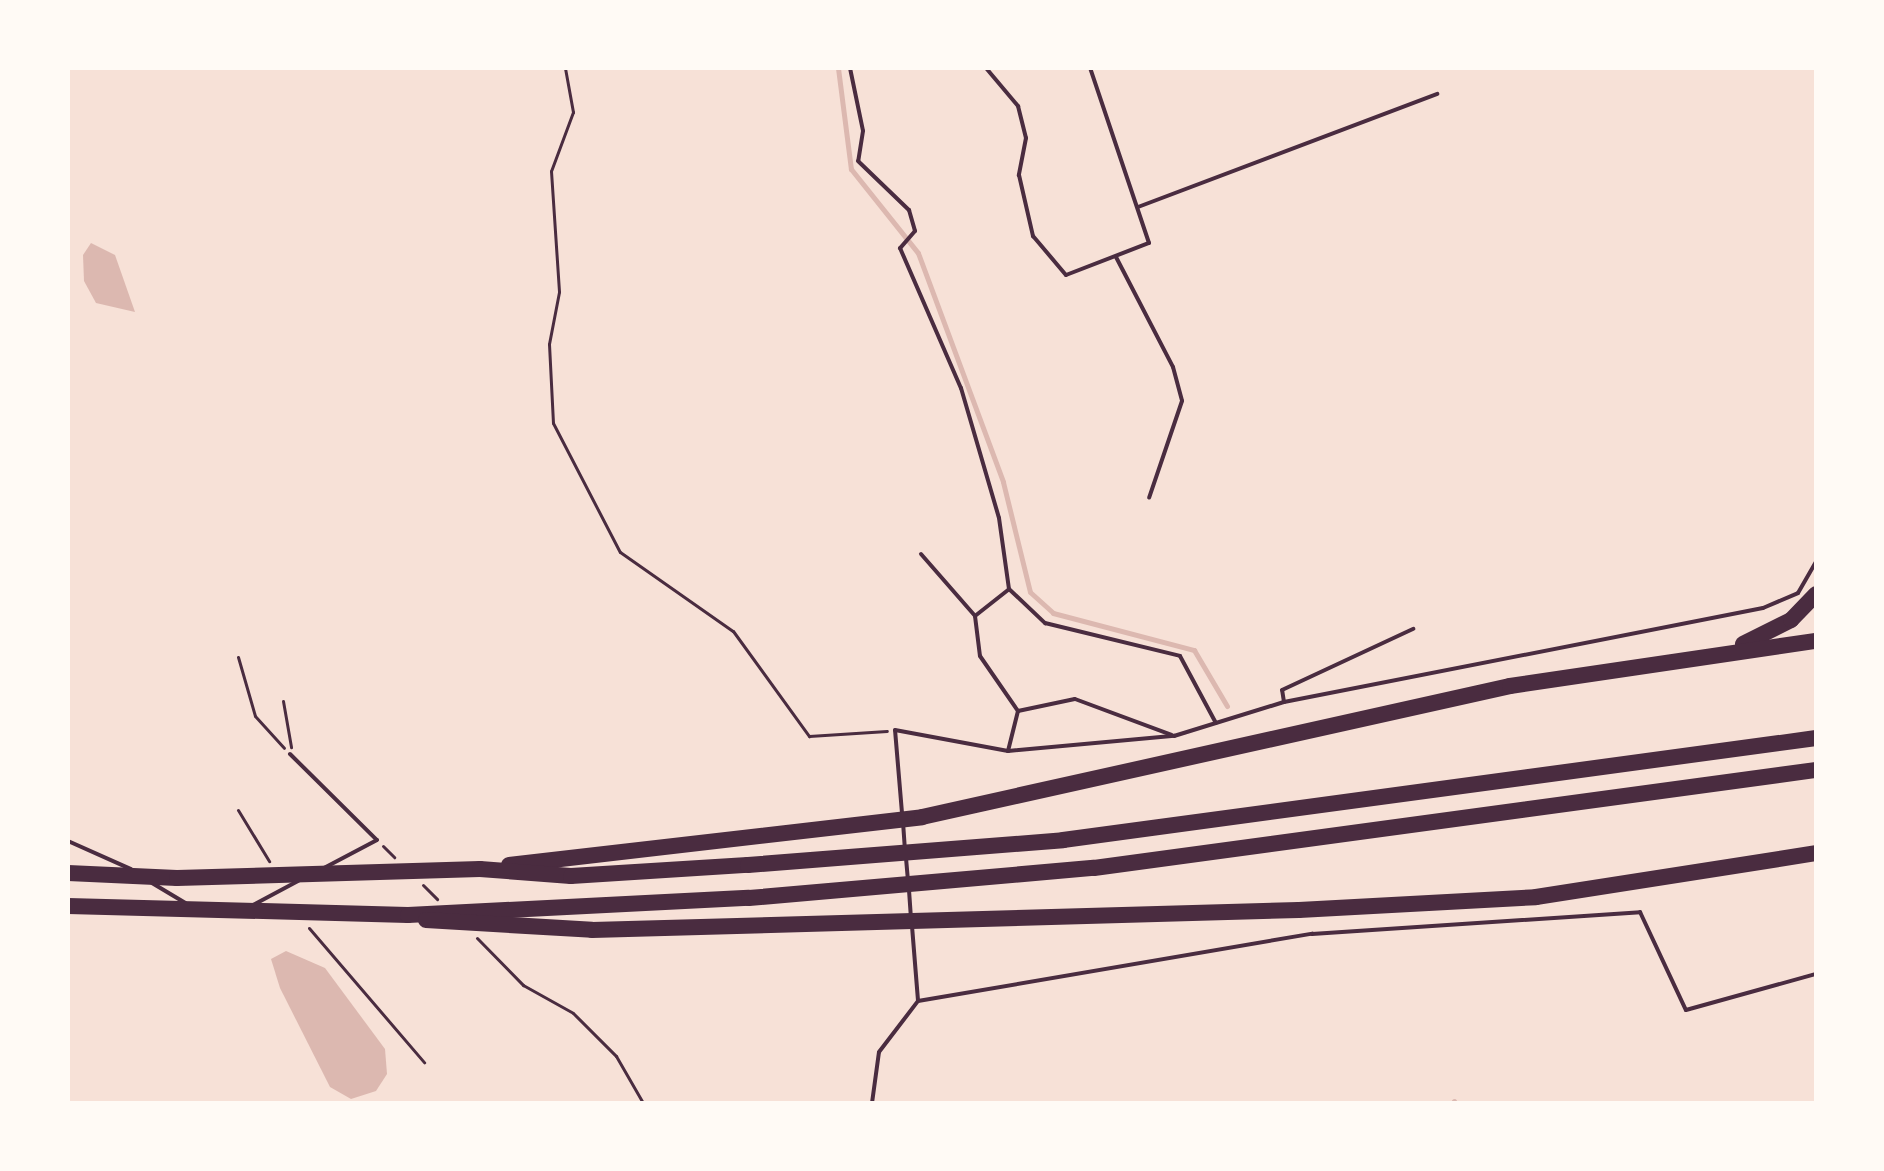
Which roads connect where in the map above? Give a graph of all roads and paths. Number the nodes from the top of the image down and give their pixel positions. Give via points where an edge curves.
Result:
1 (565, 68) edge
2 (850, 68) edge
3 (986, 68) edge
4 (1090, 68) edge
5 (1437, 94) dead end
6 (1138, 207) junction
7 (1116, 257) junction
8 (1816, 404) edge
9 (1816, 445) edge
10 (1149, 498) dead end
11 (921, 554) dead end
12 (1816, 562) edge
13 (1009, 589) junction
14 (1816, 594) edge
15 (975, 616) junction
16 (1413, 629) dead end
17 (1816, 641) edge
18 (1726, 651) junction
19 (238, 657) dead end
20 (283, 701) dead end
21 (1284, 702) junction
22 (1018, 711) junction
23 (1216, 723) junction
24 (895, 730) junction
25 (1174, 736) junction
26 (1816, 738) edge
27 (1008, 751) junction
28 (290, 754) junction
29 (1816, 770) edge
30 (238, 810) dead end
31 (377, 840) junction
32 (68, 841) edge
33 (1816, 853) edge
34 (1768, 859) junction
35 (1816, 860) edge
36 (400, 862) dead end
37 (271, 865) dead end
38 (480, 869) junction
39 (68, 873) edge
40 (411, 873) dead end
41 (68, 906) edge
42 (445, 907) dead end
43 (408, 915) junction
44 (305, 923) dead end
45 (467, 929) dead end
46 (1816, 974) edge
47 (918, 1001) junction
48 (424, 1062) dead end
49 (643, 1103) edge
50 (872, 1103) edge

1 - 24 path via 573,112 551,171 559,292 549,344 553,423 620,552 733,631 809,736
2 - 13 lane via 863,131 858,161 909,210 915,231 900,248 961,388 999,518
3 - 7 lane via 1018,106 1026,138 1019,175 1033,236 1050,263 1066,275
4 - 6 lane
5 - 6 lane
6 - 7 lane via 1149,243
7 - 10 lane via 1173,367 1182,401
8 - 9 lane
11 - 15 lane
12 - 21 lane via 1798,593 1763,608
13 - 15 lane
13 - 23 lane via 1045,623 1180,656
14 - 18 highway via 1791,620
15 - 22 lane via 980,656
16 - 21 lane via 1282,690
17 - 18 highway
18 - 38 highway via 1510,686 922,817
19 - 28 path via 255,716
20 - 28 path via 294,738
21 - 23 lane
22 - 25 lane via 1075,699
22 - 27 lane
23 - 25 lane
24 - 27 lane
24 - 47 lane
25 - 27 lane
26 - 38 highway via 1063,840 571,876
28 - 31 lane
29 - 43 highway via 1094,868
30 - 37 path
31 - 32 lane via 229,917 181,902 116,860
31 - 36 path
33 - 34 highway
34 - 35 highway
34 - 43 highway via 1536,897 1347,908 524,928 463,927
38 - 39 highway via 177,878
40 - 42 path
41 - 43 highway
44 - 48 path
45 - 49 path via 523,985 573,1013 616,1056
46 - 47 lane via 1686,1010 1640,912 1312,934
47 - 50 lane via 879,1052

